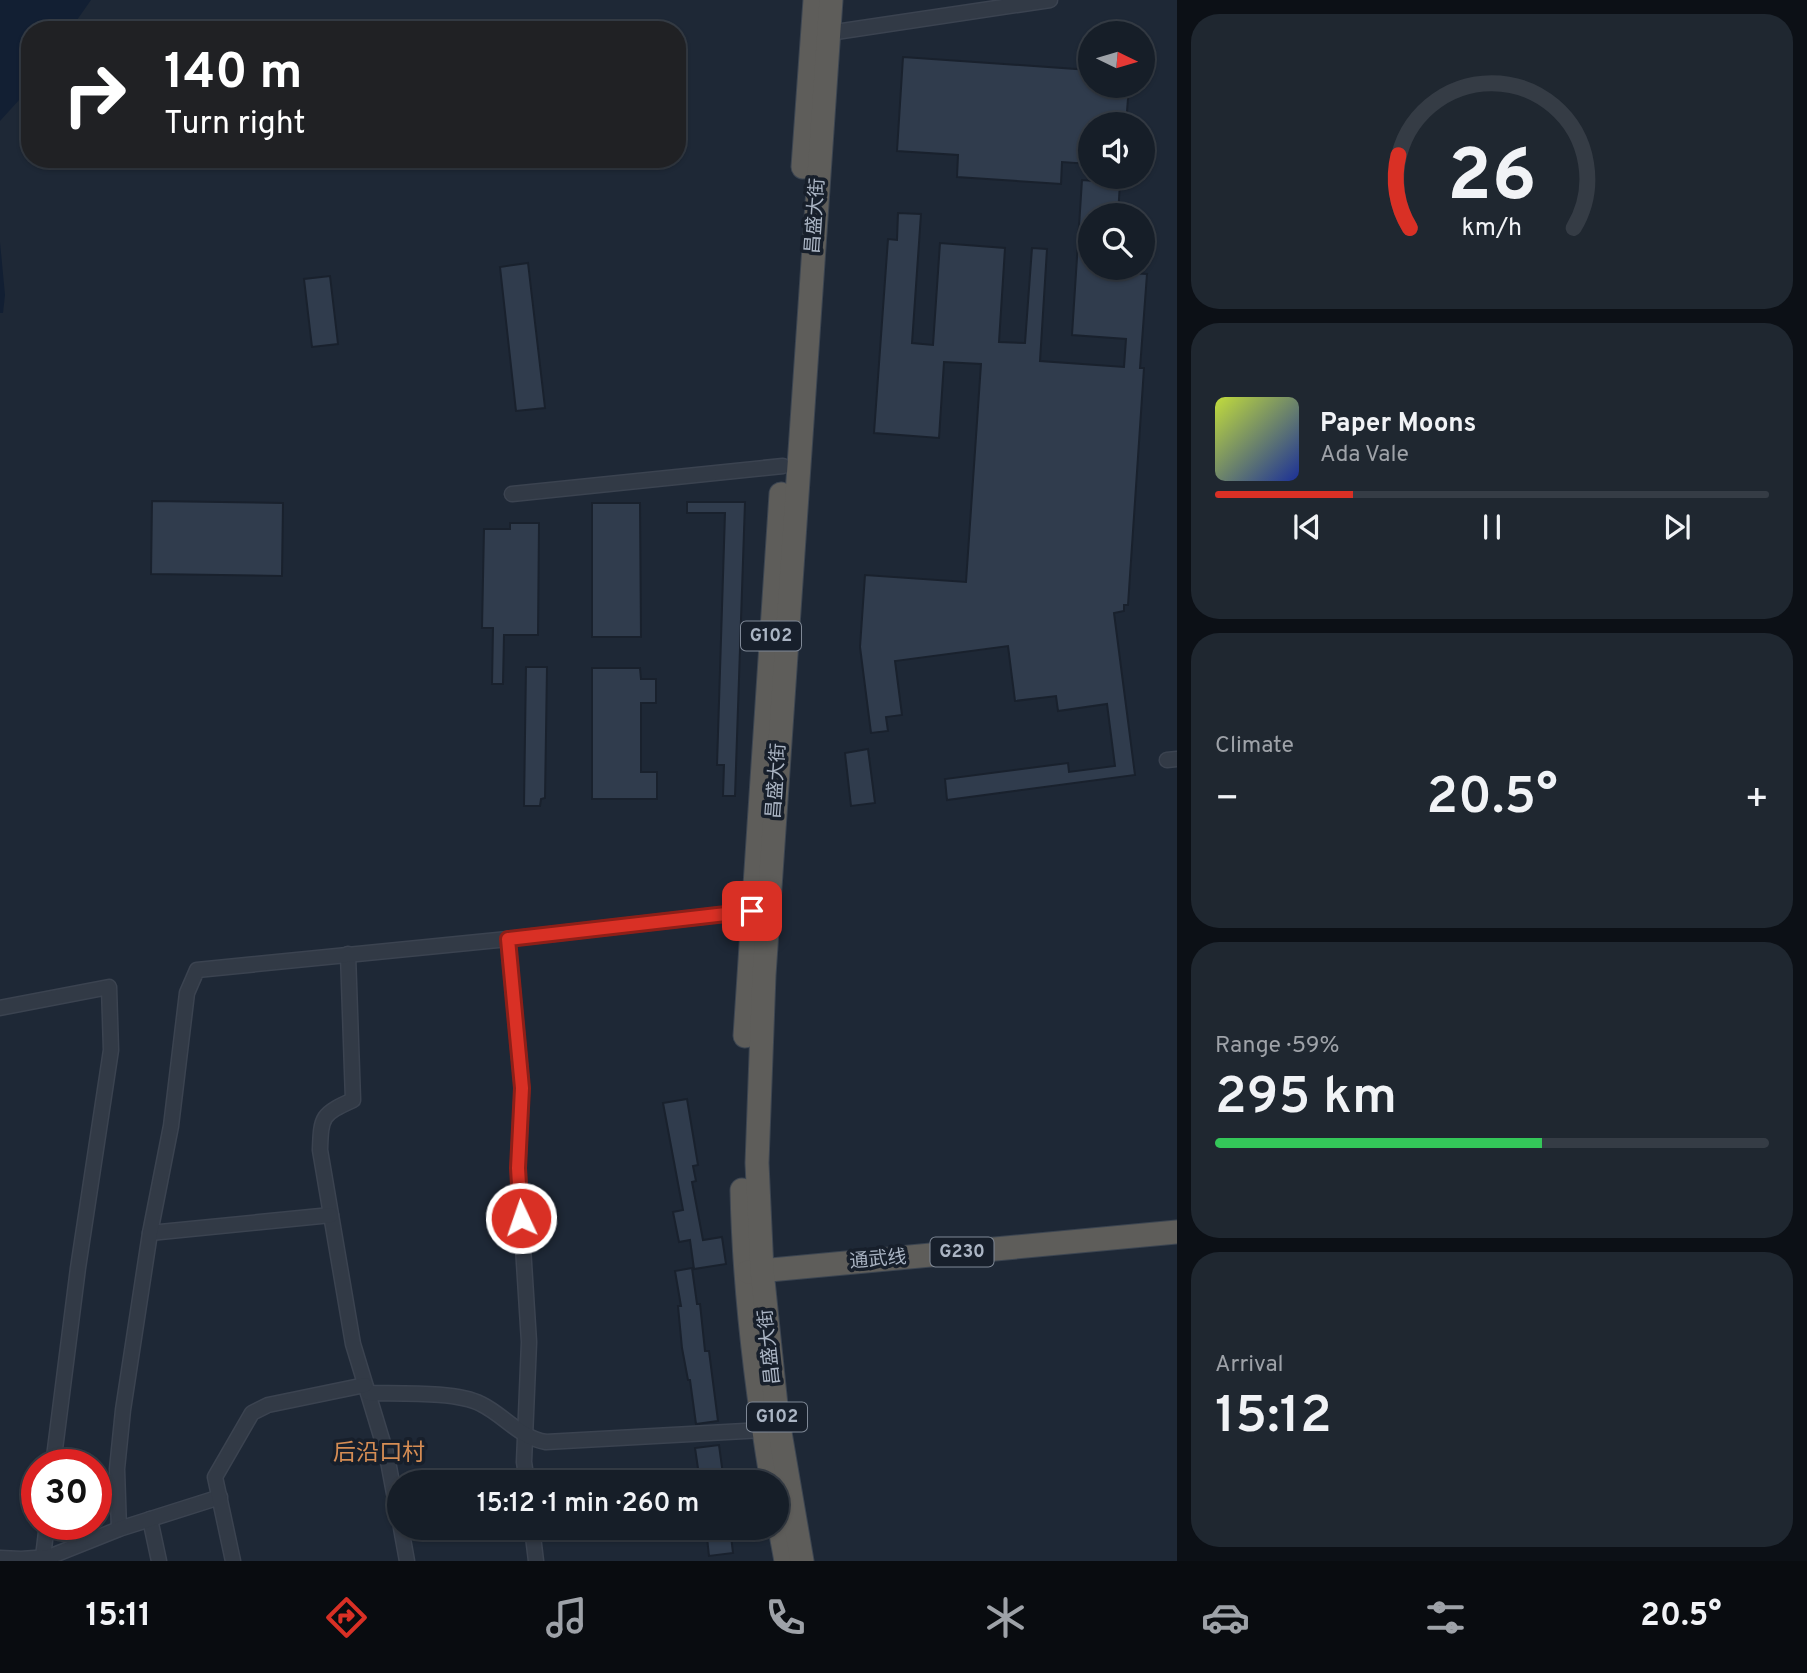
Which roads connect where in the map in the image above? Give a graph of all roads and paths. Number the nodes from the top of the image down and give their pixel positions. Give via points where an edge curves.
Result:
1 (815, 0) edge
2 (831, 0) edge
3 (1050, 0) edge
4 (829, 33) junction
5 (783, 466) junction
6 (512, 494) dead end
7 (752, 911) junction
8 (508, 939) junction
9 (348, 954) junction
10 (0, 1008) edge
11 (331, 1215) junction
12 (1177, 1231) edge
13 (150, 1233) junction
14 (754, 1272) junction
15 (367, 1389) junction
16 (763, 1430) junction
17 (526, 1435) junction
18 (55, 1449) edge
19 (390, 1470) edge
20 (525, 1470) edge
21 (770, 1470) edge
22 (220, 1497) junction
23 (150, 1519) junction
24 (118, 1530) junction
25 (47, 1540) edge
26 (403, 1540) edge
27 (533, 1540) edge
28 (782, 1540) edge
29 (46, 1557) junction
30 (0, 1559) edge
31 (159, 1561) edge
32 (233, 1561) edge
33 (407, 1561) edge
34 (536, 1561) edge
35 (786, 1561) edge
36 (802, 1561) edge

1 - 5 highway, 昌盛大街 / G102
2 - 4 highway, 昌盛大街 / G102
3 - 4 street
4 - 14 highway, 昌盛大街 / G102 via 764,975
5 - 6 street
5 - 7 highway, 昌盛大街 / G102
7 - 8 street
7 - 14 highway, 昌盛大街 / G102 via 741,1149
8 - 9 street
8 - 17 street via 522,1088 518,1168 529,1342
9 - 11 street via 353,1100 329,1111 321,1125 320,1150
9 - 13 street via 197,970 187,993 171,1126
10 - 18 street via 109,987 111,1050
11 - 13 street
11 - 15 street via 353,1344
12 - 14 highway, 通武线 / G230
13 - 24 street via 123,1410 117,1469
14 - 16 highway, 昌盛大街 / G102
14 - 36 highway, 昌盛大街 / G102
15 - 17 street via 473,1400
15 - 19 street
15 - 22 street via 268,1405 252,1413 215,1477
16 - 17 street via 555,1442
16 - 21 highway, 昌盛大街 / G102
17 - 20 street
22 - 23 street
22 - 32 street
23 - 24 street
23 - 31 street
24 - 29 street
25 - 29 street
26 - 33 street
27 - 34 street
28 - 35 highway
29 - 30 street

